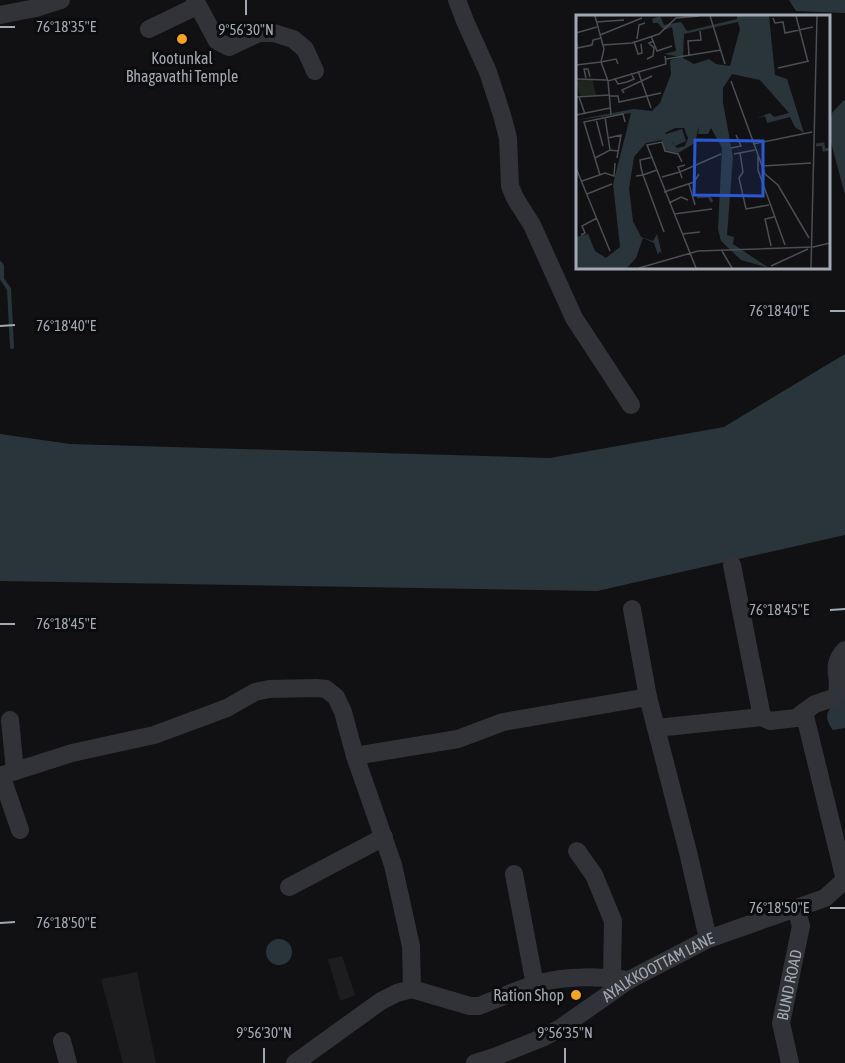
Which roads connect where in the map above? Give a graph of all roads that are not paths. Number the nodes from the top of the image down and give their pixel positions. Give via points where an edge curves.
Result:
1 (61, 0) edge
2 (457, 0) edge
3 (196, 3) edge
4 (0, 15) edge
5 (149, 28) dead end
6 (315, 71) dead end
7 (631, 405) dead end
8 (732, 565) dead end
9 (632, 609) dead end
10 (845, 650) edge
11 (648, 697) junction
12 (804, 712) junction
13 (762, 717) junction
14 (10, 720) dead end
15 (656, 728) junction
16 (356, 756) junction
17 (5, 774) edge
18 (20, 830) dead end
19 (384, 837) junction
20 (577, 851) dead end
21 (514, 874) dead end
22 (845, 880) edge
23 (289, 886) dead end
24 (796, 908) junction
25 (708, 939) junction
26 (620, 979) junction
27 (535, 985) junction
28 (412, 989) junction
29 (62, 1041) dead end
30 (519, 1056) edge
31 (68, 1063) edge
32 (295, 1063) edge
33 (475, 1063) edge
34 (790, 1063) edge

1 - 4 street
2 - 7 street via 502,115 508,138 510,186 515,198 532,225 574,318
3 - 5 street
3 - 6 street via 217,41 229,47 259,33 274,33 293,39 305,49
8 - 13 street
9 - 11 street
10 - 12 street via 836,660 836,697
11 - 15 street
11 - 16 street via 503,722 458,739
12 - 13 street via 796,718 770,721
12 - 22 street
13 - 15 street
14 - 17 street
15 - 25 street
16 - 17 street via 343,712 336,697 326,689 269,689 154,735 72,753
16 - 19 street
17 - 18 street
19 - 23 street
19 - 28 street via 411,946
20 - 26 street via 594,875 613,921
21 - 27 street
22 - 24 street, AYALKKOOTTAM LANE via 825,898
24 - 25 street, AYALKKOOTTAM LANE
24 - 34 street, BUND ROAD via 801,926 781,1023
25 - 26 street, AYALKKOOTTAM LANE
26 - 27 street via 591,977
26 - 30 street, AYALKKOOTTAM LANE
27 - 28 street via 478,1006
28 - 32 street via 381,1001
29 - 31 street
30 - 33 street, AYALKKOOTTAM LANE

